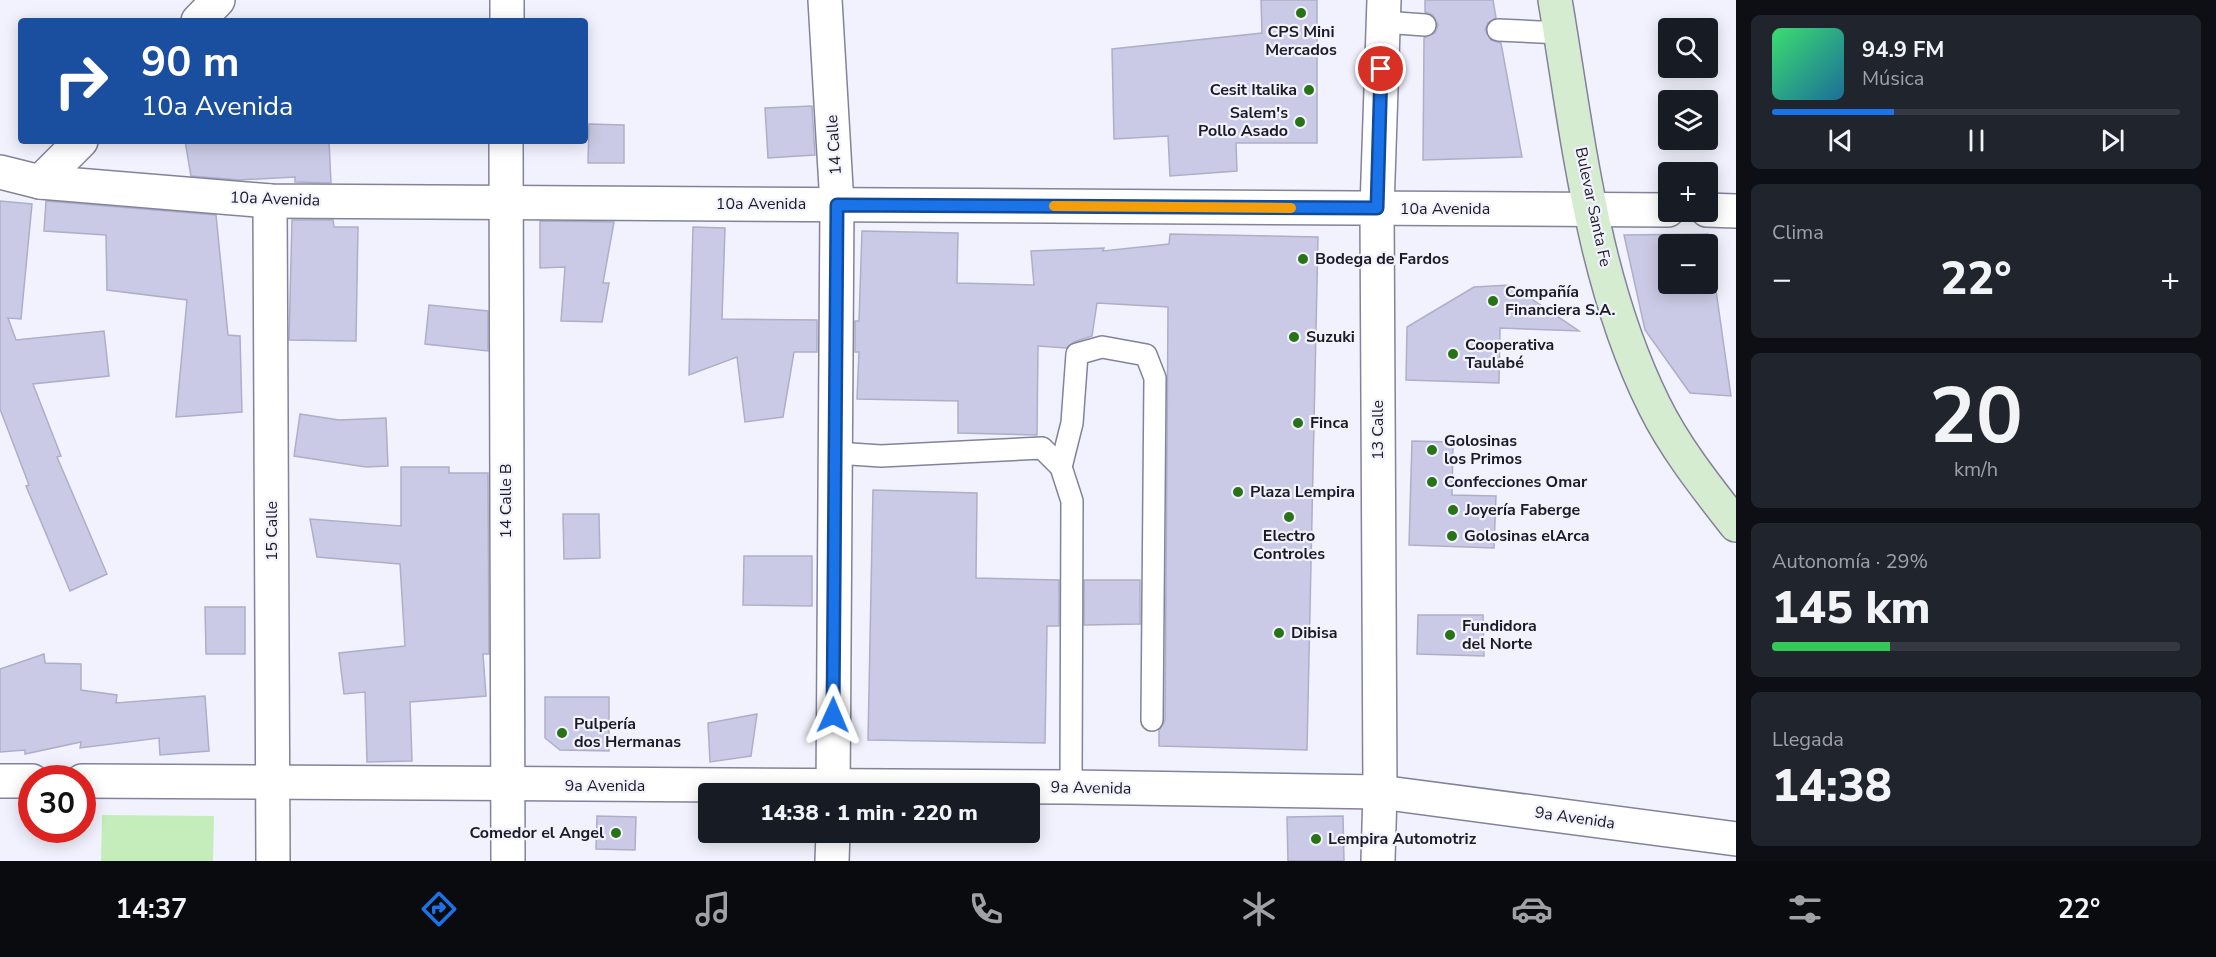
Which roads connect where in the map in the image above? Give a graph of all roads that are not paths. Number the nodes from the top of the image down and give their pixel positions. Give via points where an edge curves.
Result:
1 (218, 0) edge
2 (507, 0) edge
3 (825, 0) edge
4 (1555, 0) edge
5 (1383, 11) edge
6 (201, 18) edge
7 (507, 18) edge
8 (1425, 25) dead end
9 (1498, 30) dead end
10 (1560, 33) junction
11 (78, 144) edge
12 (506, 144) edge
13 (0, 172) edge
14 (40, 182) junction
15 (270, 201) junction
16 (505, 202) junction
17 (837, 205) junction
18 (1377, 208) junction
19 (1591, 210) junction
20 (1658, 210) edge
21 (1718, 210) edge
22 (1736, 211) edge
23 (836, 453) junction
24 (1061, 467) junction
25 (1736, 525) edge
26 (1152, 720) dead end
27 (0, 781) edge
28 (18, 781) edge
29 (96, 781) edge
30 (273, 783) junction
31 (833, 783) edge
32 (508, 786) junction
33 (698, 788) edge
34 (1040, 788) edge
35 (1071, 788) junction
36 (1380, 792) junction
37 (1736, 839) edge
38 (833, 843) edge
39 (273, 861) edge
40 (508, 861) edge
41 (832, 861) edge
42 (1377, 861) edge

1 - 6 street
2 - 7 street
3 - 17 street, 14 Calle
4 - 10 main road, Bulevar Santa Fe
5 - 8 lane
5 - 18 street, 13 Calle
9 - 10 lane
10 - 19 main road, Bulevar Santa Fe
11 - 14 street
12 - 16 street, 14 Calle B
13 - 14 street, 10a Avenida
14 - 15 street, 10a Avenida
15 - 16 street, 10a Avenida
15 - 30 street, 15 Calle
16 - 17 street, 10a Avenida
16 - 32 street, 14 Calle B
17 - 18 street, 10a Avenida
17 - 23 street, 14 Calle
18 - 19 street, 10a Avenida
18 - 36 street, 13 Calle
19 - 20 street, 10a Avenida
19 - 25 main road, Bulevar Santa Fe via 1616,314 1654,406 1699,477
21 - 22 street
23 - 24 lane via 881,456 1042,447
23 - 31 street, 14 Calle
24 - 26 lane via 1072,423 1077,354 1102,347 1146,355 1155,378
24 - 35 lane via 1072,501
27 - 28 street
29 - 30 street, 9a Avenida
30 - 32 street, 9a Avenida
30 - 39 street, 15 Calle
32 - 33 street, 9a Avenida
32 - 40 street, 14 Calle B
34 - 35 street, 9a Avenida
35 - 36 street, 9a Avenida
36 - 37 street, 9a Avenida
36 - 42 street, 13 Calle
38 - 41 street

